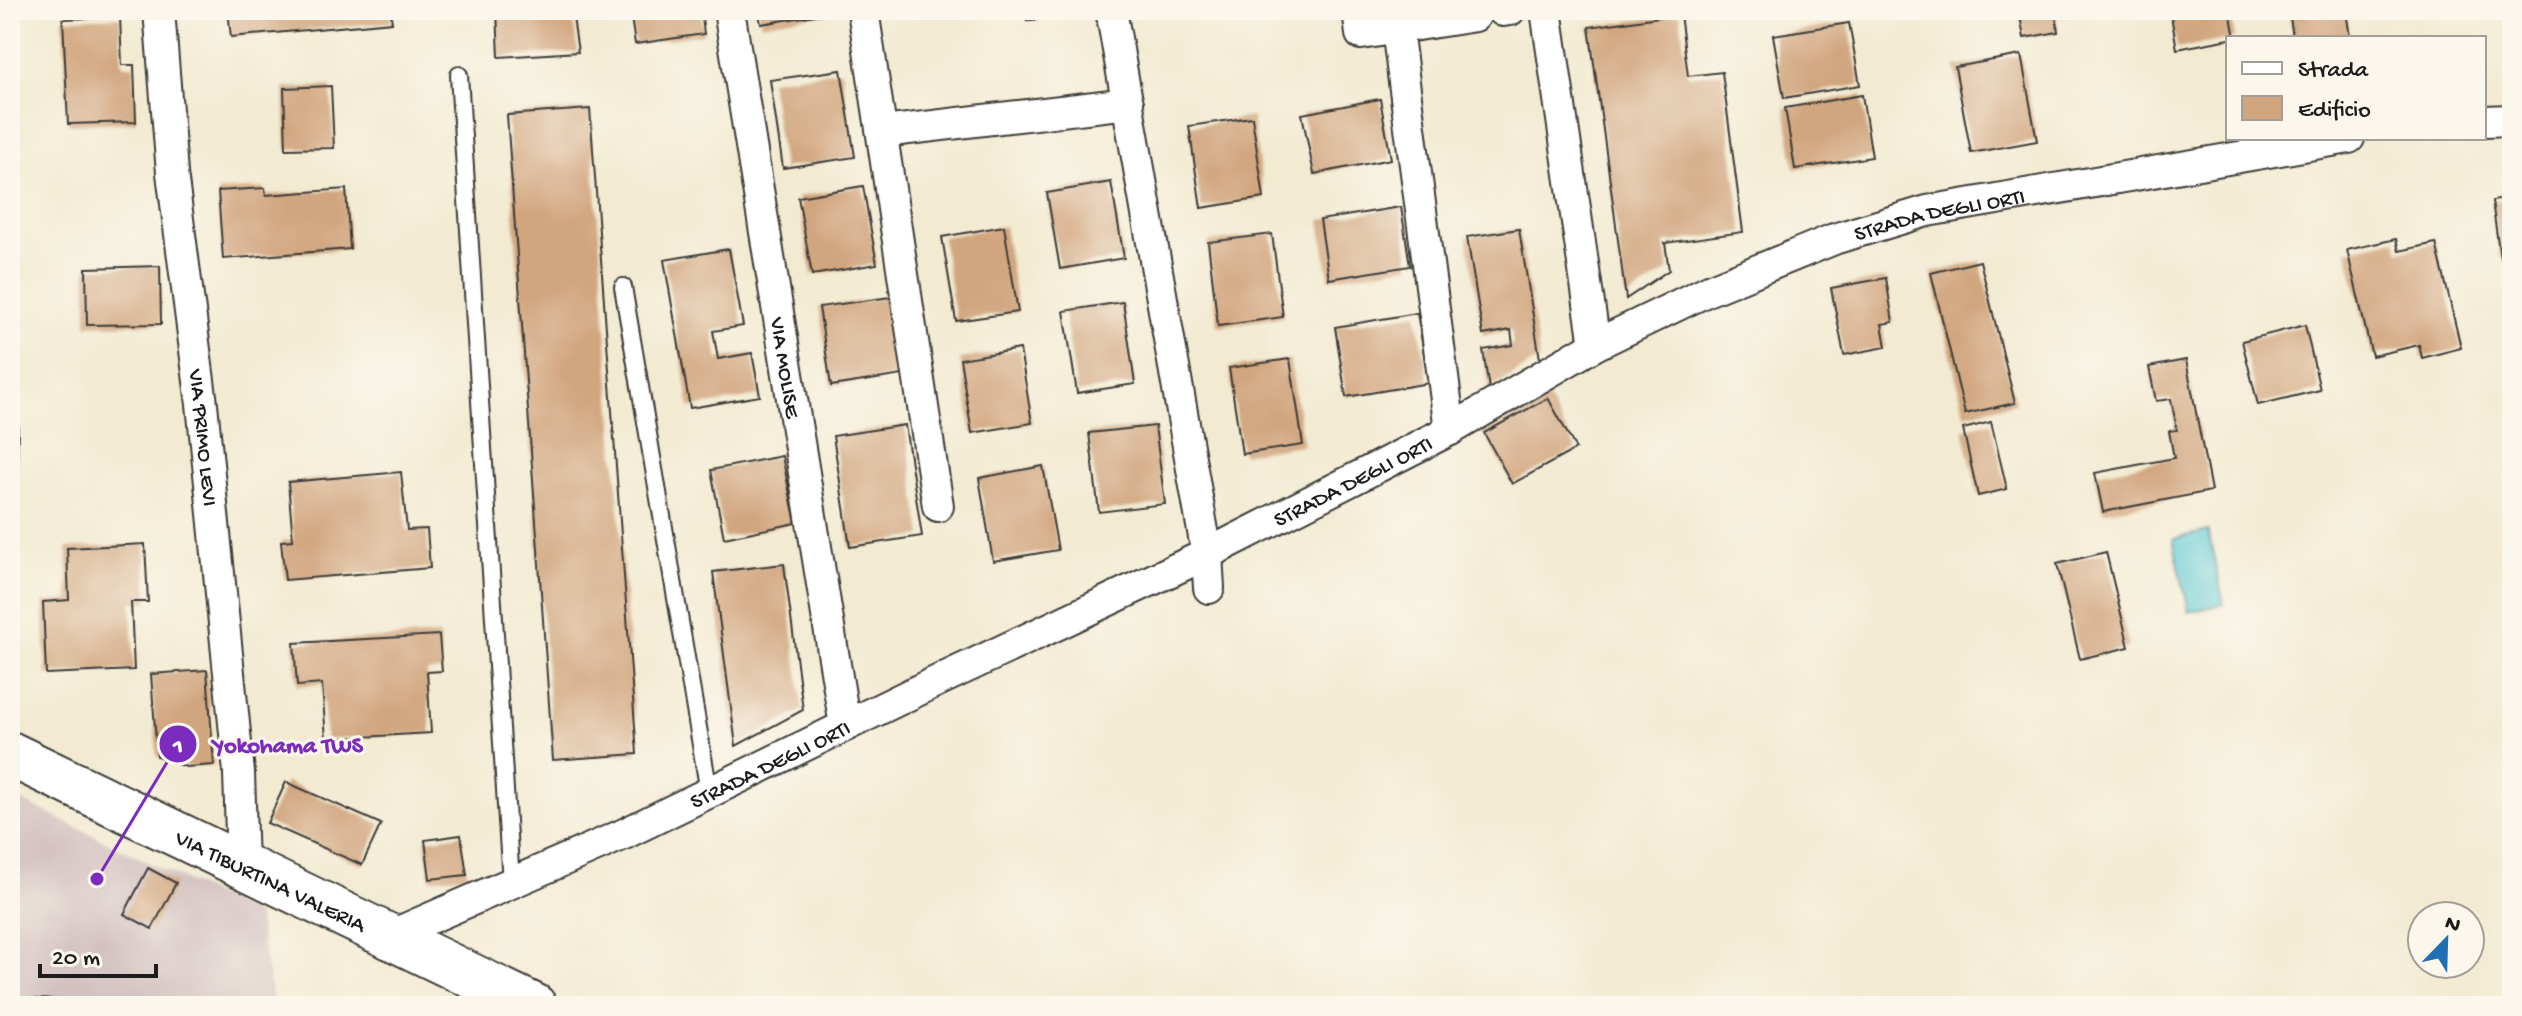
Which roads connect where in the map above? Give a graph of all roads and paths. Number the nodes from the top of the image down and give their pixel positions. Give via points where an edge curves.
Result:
1 (159, 10) edge
2 (729, 10) edge
3 (863, 10) edge
4 (1111, 10) edge
5 (1358, 10) edge
6 (1546, 10) edge
7 (1496, 12) edge
8 (1397, 29) junction
9 (459, 75) dead end
10 (1128, 103) junction
11 (2512, 120) edge
12 (2486, 121) edge
13 (883, 132) junction
14 (2337, 140) edge
15 (623, 287) dead end
16 (1595, 345) junction
17 (1450, 430) junction
18 (938, 506) dead end
19 (1207, 554) junction
20 (1209, 588) dead end
21 (845, 726) junction
22 (10, 754) edge
23 (709, 792) junction
24 (242, 866) junction
25 (511, 883) junction
26 (389, 936) junction
27 (534, 1006) edge

1 - 24 street, VIA PRIMO LEVI via 172,173 238,758
2 - 21 street, VIA MOLISE
3 - 13 street
4 - 10 street
5 - 8 street via 1361,34
6 - 16 street
7 - 8 street
8 - 17 street
9 - 25 lane
10 - 13 street
10 - 19 street
11 - 12 street
13 - 18 street
14 - 16 street, STRADA DEGLI ORTI via 1906,216 1709,290
15 - 23 lane
16 - 17 street, STRADA DEGLI ORTI
17 - 19 street, STRADA DEGLI ORTI
19 - 20 street
19 - 21 street, STRADA DEGLI ORTI
21 - 23 street, STRADA DEGLI ORTI
22 - 24 main road, VIA TIBURTINA VALERIA
23 - 25 street, STRADA DEGLI ORTI
24 - 26 main road, VIA TIBURTINA VALERIA
25 - 26 street, STRADA DEGLI ORTI
26 - 27 main road, VIA TIBURTINA VALERIA

